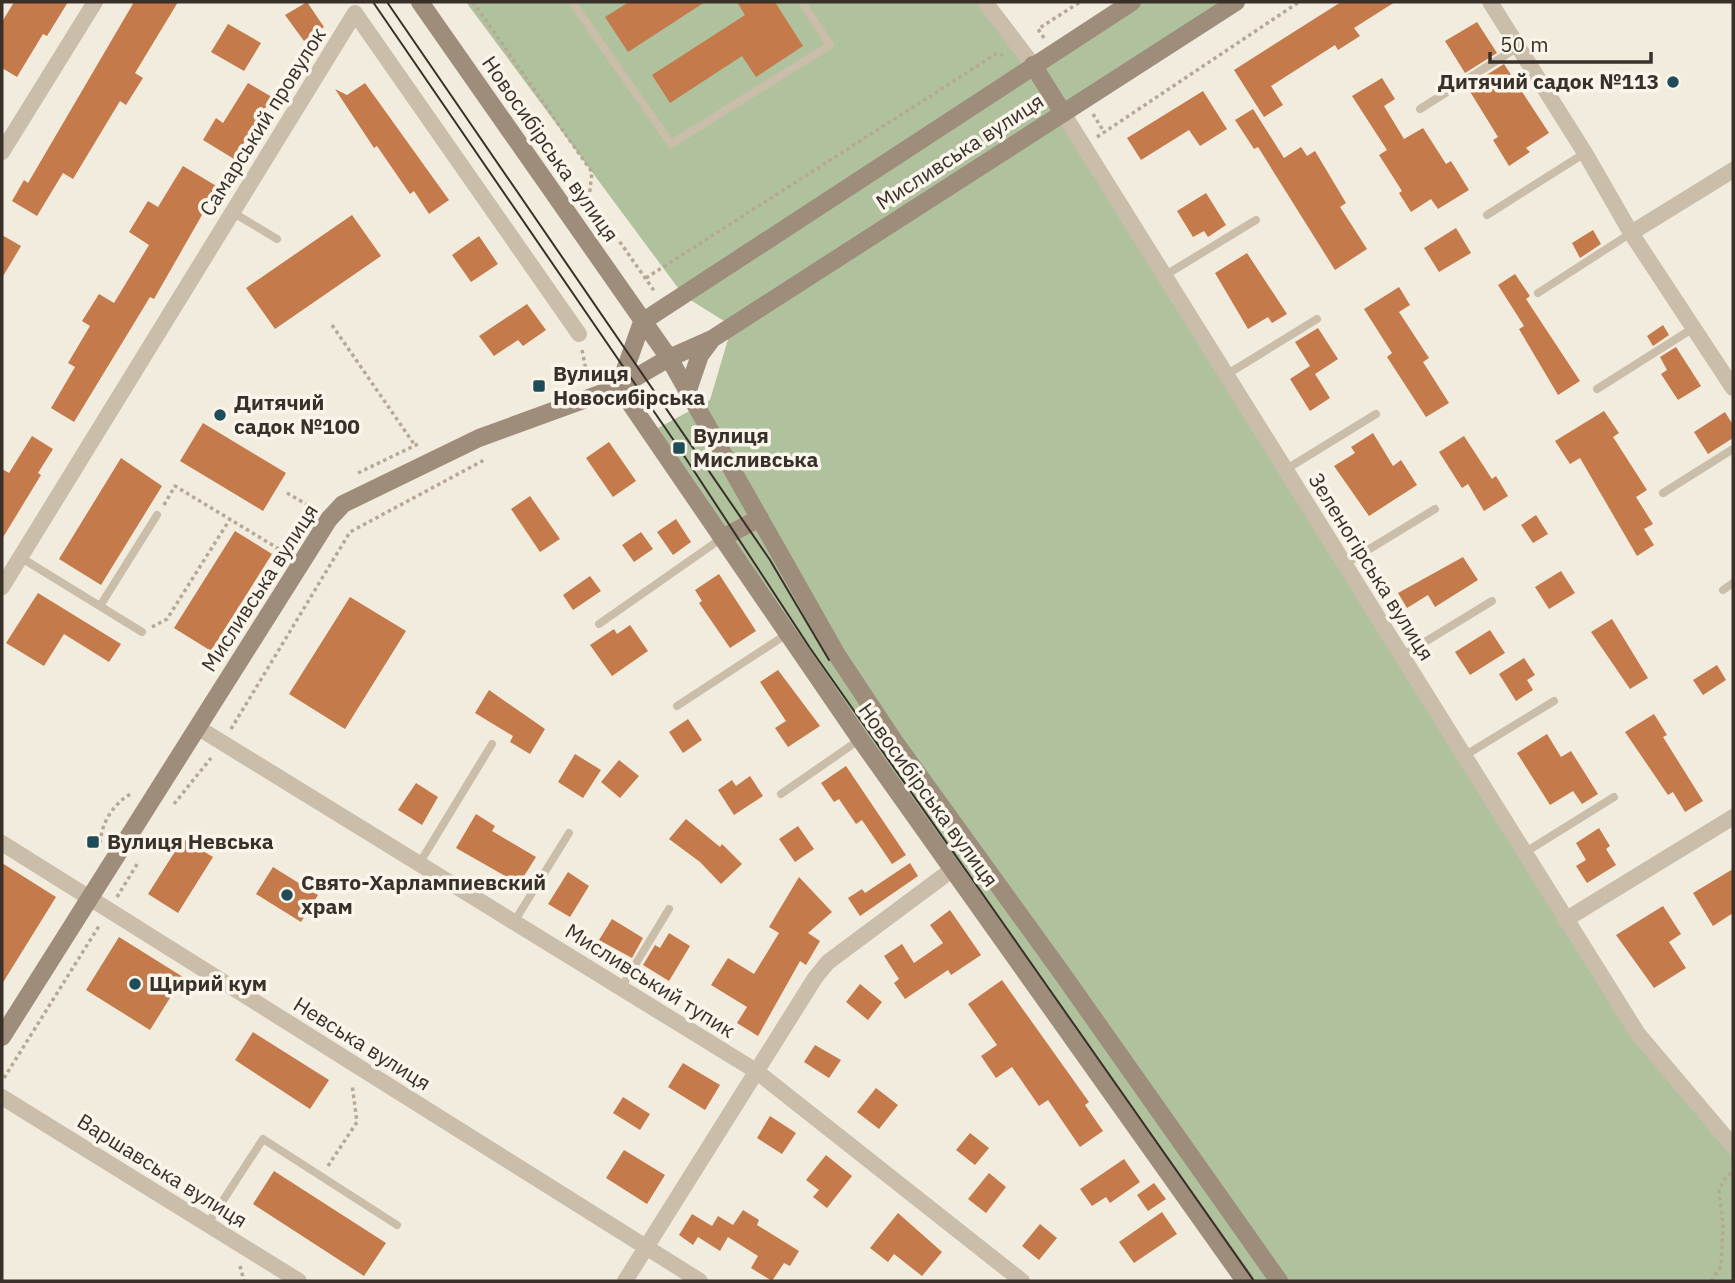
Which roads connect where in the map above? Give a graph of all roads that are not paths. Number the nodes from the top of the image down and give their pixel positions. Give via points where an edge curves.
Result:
1 (95, 2) edge
2 (420, 2) edge
3 (802, 2) edge
4 (985, 2) edge
5 (1132, 2) edge
6 (1236, 2) edge
7 (1490, 2) edge
8 (574, 3) edge
9 (351, 7) edge
10 (1518, 47) junction
11 (1033, 65) junction
12 (1420, 109) dead end
13 (1063, 113) junction
14 (2, 152) edge
15 (1586, 153) junction
16 (1733, 170) edge
17 (233, 212) junction
18 (1487, 215) dead end
19 (1255, 220) dead end
20 (1631, 233) junction
21 (277, 239) dead end
22 (1164, 276) junction
23 (1538, 293) dead end
24 (1317, 319) dead end
25 (642, 322) junction
26 (1695, 327) junction
27 (579, 334) road end
28 (709, 340) junction
29 (669, 358) junction
30 (1226, 375) junction
31 (620, 387) junction
32 (1733, 388) edge
33 (1597, 389) dead end
34 (688, 390) junction
35 (1376, 414) dead end
36 (1733, 449) edge
37 (1285, 470) junction
38 (1662, 493) dead end
39 (1435, 509) dead end
40 (157, 515) road end
41 (760, 518) junction
42 (723, 538) junction
43 (20, 556) junction
44 (1344, 565) junction
45 (1733, 583) edge
46 (2, 587) edge
47 (1723, 590) dead end
48 (1492, 601) dead end
49 (100, 606) junction
50 (599, 624) dead end
51 (142, 632) road end
52 (787, 634) junction
53 (1400, 657) junction
54 (1554, 701) dead end
55 (677, 706) dead end
56 (197, 727) junction
57 (860, 739) junction
58 (492, 744) dead end
59 (1462, 757) junction
60 (781, 794) dead end
61 (1614, 797) dead end
62 (1733, 817) edge
63 (569, 833) dead end
64 (2, 843) edge
65 (1522, 854) junction
66 (419, 864) junction
67 (953, 869) junction
68 (89, 898) junction
69 (669, 909) dead end
70 (1565, 920) junction
71 (514, 922) junction
72 (621, 988) junction
73 (2, 1037) edge
74 (756, 1071) junction
75 (2, 1097) edge
76 (1733, 1146) edge
77 (207, 1225) junction
78 (397, 1226) dead end
79 (646, 1247) junction
80 (299, 1281) edge
81 (625, 1281) edge
82 (699, 1281) edge
83 (1022, 1281) edge
84 (1245, 1281) edge
85 (1279, 1281) edge

1 - 14 street
2 - 25 main road, Новосибірська вулиця
3 - 8 lane via 830,45 671,144
4 - 11 street, Зеленогірська вулиця
5 - 11 main road, Мисливська вулиця
6 - 13 main road, Мисливська вулиця
7 - 10 street
9 - 17 street, Самарський провулок
9 - 27 street, Самарський провулок
10 - 12 lane
10 - 15 street
11 - 13 main road, Зеленогірська вулиця
11 - 25 main road, Мисливська вулиця
13 - 22 street, Зеленогірська вулиця
13 - 28 main road, Мисливська вулиця
15 - 18 lane
15 - 20 street
16 - 20 street
17 - 21 lane
17 - 43 street, Самарський провулок
19 - 22 lane
20 - 23 lane
20 - 26 street
22 - 30 street, Зеленогірська вулиця
24 - 30 lane
25 - 29 main road, Новосибірська вулиця
25 - 31 main road
26 - 32 street
26 - 33 lane
28 - 29 main road, Мисливська вулиця
28 - 34 main road
29 - 31 main road, Мисливська вулиця
29 - 34 main road, Новосибірська вулиця
30 - 37 street, Зеленогірська вулиця
31 - 42 main road, Новосибірська вулиця
31 - 56 main road, Мисливська вулиця via 479,438 343,504
34 - 41 main road, Новосибірська вулиця
35 - 37 lane
36 - 38 lane
37 - 44 street, Зеленогірська вулиця
39 - 44 lane
40 - 49 lane
41 - 42 main road
41 - 85 main road, Новосибірська вулиця via 837,655 894,741
42 - 50 lane
42 - 52 main road, Новосибірська вулиця
43 - 46 street, Самарський провулок
43 - 49 lane
44 - 53 street, Зеленогірська вулиця
45 - 47 lane
48 - 53 lane
49 - 51 lane
52 - 55 lane
52 - 57 main road, Новосибірська вулиця
53 - 59 street, Зеленогірська вулиця
54 - 59 lane
56 - 66 street, Мисливський тупик
56 - 68 main road, Мисливська вулиця
57 - 60 lane
57 - 67 main road, Новосибірська вулиця
58 - 66 lane
59 - 65 street, Зеленогірська вулиця
61 - 65 lane
62 - 70 street
63 - 71 lane
64 - 68 street, Невська вулиця
65 - 70 street, Зеленогірська вулиця
66 - 71 street, Мисливський тупик
67 - 74 street via 828,962
67 - 84 main road, Новосибірська вулиця
68 - 73 main road, Мисливська вулиця
68 - 79 street, Невська вулиця
69 - 72 lane
70 - 76 street, Зеленогірська вулиця via 1637,1034
71 - 72 street, Мисливський тупик
72 - 74 street, Мисливський тупик
74 - 79 street
74 - 83 street, Мисливський тупик
75 - 77 street, Варшавська вулиця
77 - 78 lane via 263,1139
77 - 80 street, Варшавська вулиця
79 - 81 street
79 - 82 street, Невська вулиця

